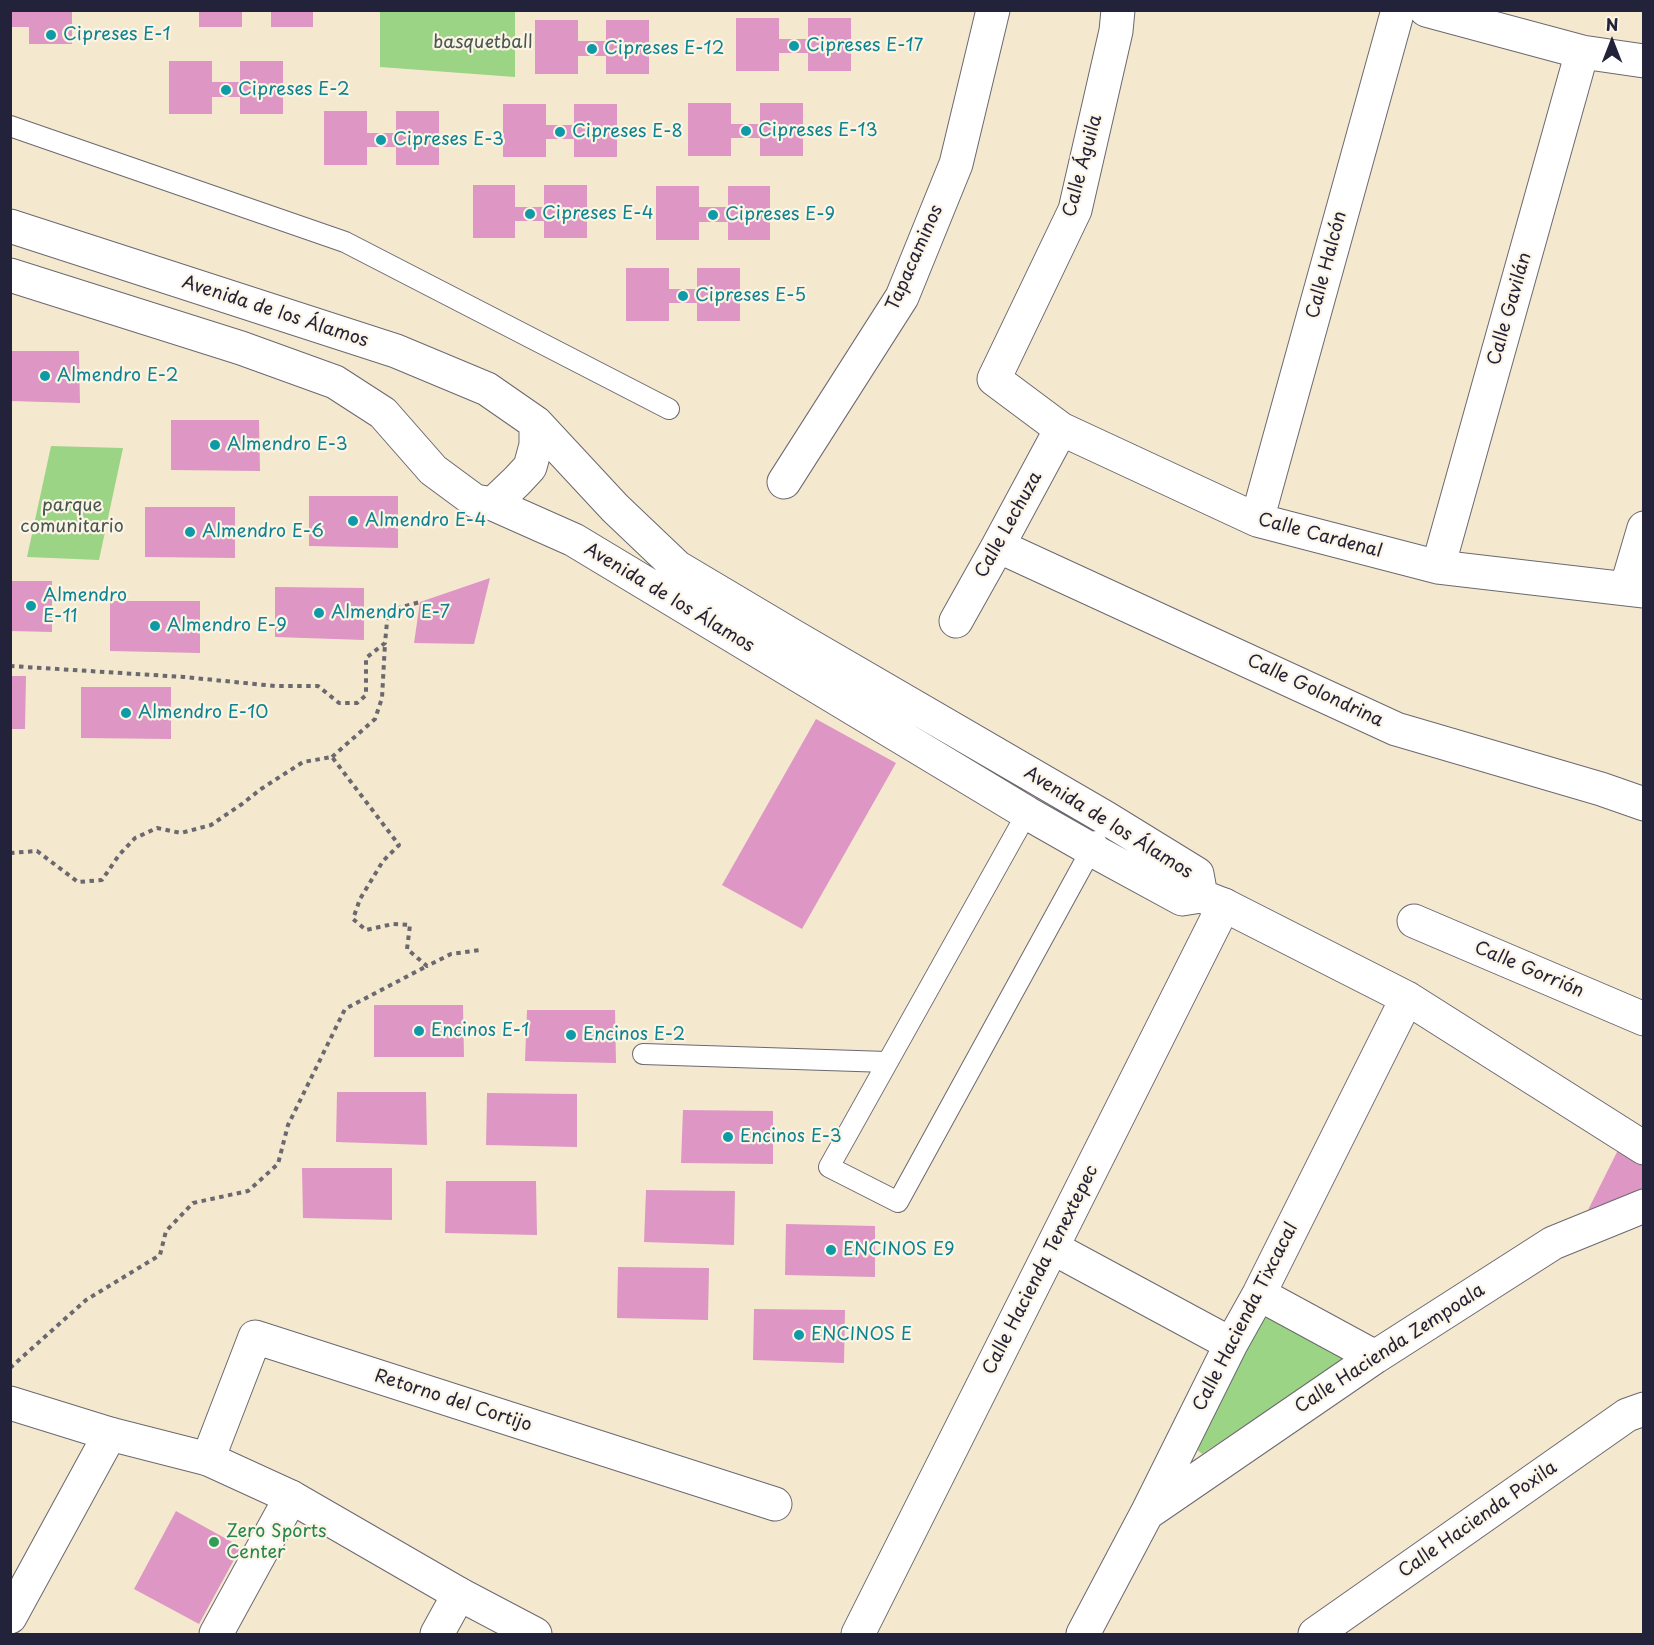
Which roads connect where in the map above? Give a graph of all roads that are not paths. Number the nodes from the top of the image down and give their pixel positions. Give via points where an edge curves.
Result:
1 (993, 10) edge
2 (1118, 10) edge
3 (1398, 10) edge
4 (1426, 10) edge
5 (1581, 52) junction
6 (1644, 61) edge
7 (10, 126) edge
8 (10, 226) edge
9 (10, 274) edge
10 (994, 379) joint
11 (669, 409) dead end
12 (536, 423) junction
13 (1061, 429) junction
14 (784, 483) dead end
15 (493, 504) junction
16 (1257, 520) junction
17 (1644, 528) edge
18 (998, 546) junction
19 (1438, 567) junction
20 (1635, 590) edge
21 (956, 621) dead end
22 (1644, 804) edge
23 (1027, 813) junction
24 (1106, 818) junction
25 (1092, 850) junction
26 (1213, 901) junction
27 (1414, 921) dead end
28 (1407, 998) junction
29 (1644, 1019) edge
30 (643, 1054) dead end
31 (887, 1062) junction
32 (1644, 1148) edge
33 (1644, 1206) edge
34 (1053, 1248) junction
35 (1259, 1294) junction
36 (1231, 1344) junction
37 (1375, 1357) junction
38 (10, 1403) edge
39 (1644, 1409) edge
40 (110, 1434) junction
41 (208, 1458) junction
42 (291, 1497) junction
43 (775, 1504) dead end
44 (1147, 1513) junction
45 (459, 1594) junction
46 (10, 1617) edge
47 (216, 1635) edge
48 (436, 1635) edge
49 (535, 1635) edge
50 (858, 1635) edge
51 (1083, 1635) edge
52 (1315, 1635) edge

1 - 14 street, Tapacaminos via 956,164 902,297
2 - 10 street, Calle Águila via 1075,210
3 - 16 street, Calle Halcón
4 - 5 street
5 - 6 street
5 - 19 street, Calle Gavilán
7 - 11 lane via 345,242
8 - 12 street, Avenida de los Álamos via 396,351 487,389
9 - 15 street, Avenida de los Álamos via 335,382 383,413 433,470 475,501
10 - 13 street, Calle Cardenal
12 - 15 street via 530,467
12 - 24 street, Avenida de los Álamos via 615,508 677,567
13 - 16 street, Calle Cardenal
13 - 18 street, Calle Lechuza
15 - 23 street, Avenida de los Álamos via 573,540
16 - 19 street, Calle Cardenal
17 - 20 street
18 - 21 street, Calle Lechuza
18 - 22 street, Calle Golondrina via 1396,729
19 - 20 street, Calle Cardenal
23 - 25 street, Avenida de los Álamos
23 - 31 lane
24 - 25 lane
24 - 26 street, Avenida de los Álamos via 1197,874
25 - 26 street, Avenida de los Álamos via 1182,899
25 - 31 lane via 898,1202 829,1167
26 - 28 street
26 - 34 street, Calle Hacienda Tenextepec
27 - 29 street, Calle Gorrión
28 - 32 street
28 - 35 street, Calle Hacienda Tixcacal
30 - 31 lane
33 - 37 street, Calle Hacienda Zempoala via 1552,1243
34 - 36 street
34 - 50 street, Calle Hacienda Tenextepec
35 - 36 street, Calle Hacienda Tixcacal
35 - 37 street
36 - 44 street, Calle Hacienda Tixcacal
37 - 44 street, Calle Hacienda Zempoala
38 - 40 street
39 - 52 street, Calle Hacienda Poxila via 1627,1415
40 - 41 street
40 - 46 street
41 - 42 street
41 - 43 street, Retorno del Cortijo via 255,1337
42 - 45 street
42 - 47 street
44 - 51 street, Calle Hacienda Tixcacal
45 - 48 street
45 - 49 street

